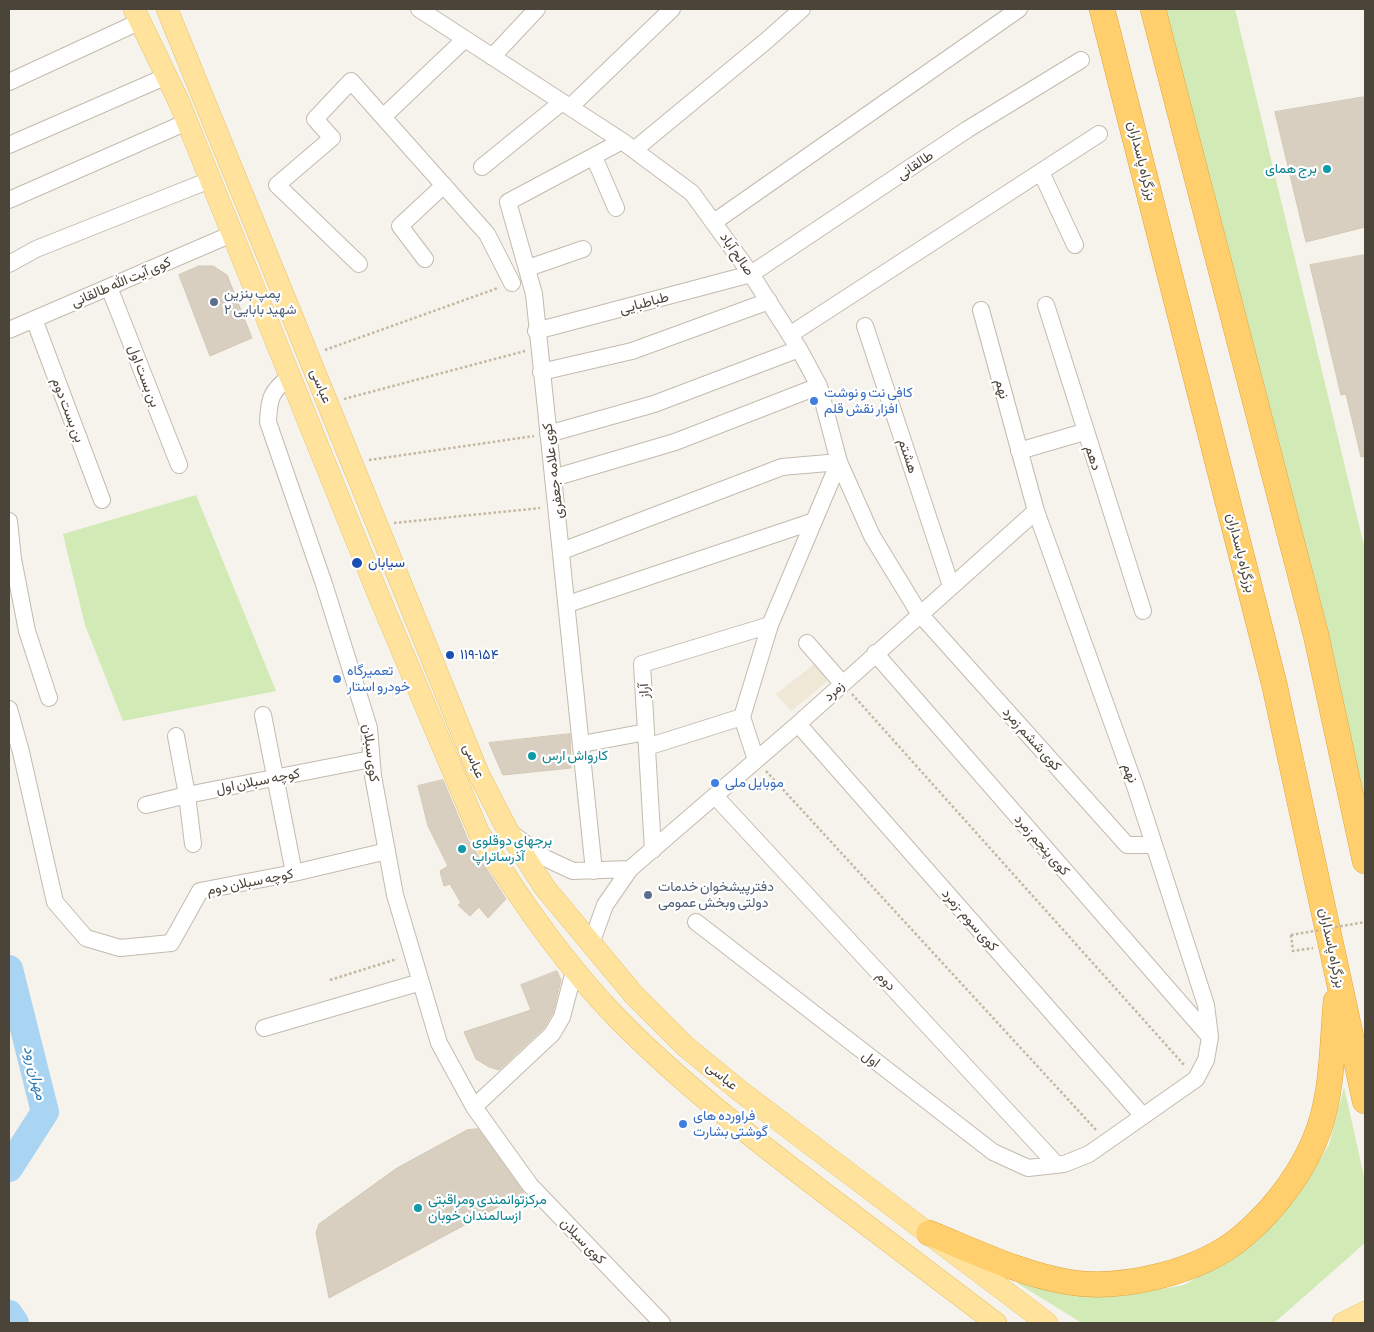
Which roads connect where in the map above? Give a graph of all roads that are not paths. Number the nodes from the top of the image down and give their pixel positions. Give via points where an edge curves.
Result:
1 (167, 9) edge
2 (420, 9) edge
3 (537, 9) edge
4 (672, 9) edge
5 (802, 9) edge
6 (1019, 9) edge
7 (1102, 9) edge
8 (1153, 9) edge
9 (137, 15) edge
10 (465, 39) junction
11 (492, 57) junction
12 (1081, 60) dead end
13 (167, 76) junction
14 (9, 82) edge
15 (566, 105) junction
16 (383, 117) junction
17 (186, 122) junction
18 (1099, 134) dead end
19 (9, 145) edge
20 (224, 146) junction
21 (628, 146) junction
22 (200, 154) junction
23 (594, 156) junction
24 (482, 167) dead end
25 (1041, 172) junction
26 (210, 180) junction
27 (444, 186) junction
28 (9, 200) edge
29 (616, 208) dead end
30 (714, 222) junction
31 (232, 234) junction
32 (1075, 245) dead end
33 (583, 249) dead end
34 (425, 259) dead end
35 (9, 264) edge
36 (359, 264) dead end
37 (528, 268) junction
38 (751, 274) junction
39 (512, 283) road end
40 (109, 287) junction
41 (769, 301) junction
42 (1046, 305) dead end
43 (981, 310) dead end
44 (34, 319) junction
45 (865, 326) dead end
46 (9, 330) edge
47 (536, 331) junction
48 (791, 334) junction
49 (799, 349) junction
50 (541, 372) junction
51 (290, 376) junction
52 (819, 386) junction
53 (1084, 432) junction
54 (548, 434) junction
55 (1019, 451) junction
56 (839, 462) junction
57 (179, 464) dead end
58 (553, 478) junction
59 (102, 500) dead end
60 (1036, 511) junction
61 (9, 521) edge
62 (814, 521) junction
63 (562, 551) junction
64 (11, 559) edge
65 (9, 576) edge
66 (402, 584) junction
67 (951, 586) junction
68 (378, 594) junction
69 (568, 604) junction
70 (1143, 611) dead end
71 (919, 613) junction
72 (770, 626) junction
73 (807, 643) dead end
74 (875, 653) junction
75 (842, 683) junction
76 (49, 698) dead end
77 (9, 711) edge
78 (264, 715) dead end
79 (742, 716) junction
80 (798, 724) junction
81 (176, 736) dead end
82 (647, 739) junction
83 (582, 744) junction
84 (372, 759) junction
85 (756, 760) junction
86 (276, 777) junction
87 (187, 795) junction
88 (715, 796) junction
89 (146, 805) dead end
90 (508, 830) junction
91 (192, 844) dead end
92 (1154, 846) junction
93 (653, 850) junction
94 (387, 851) junction
95 (1365, 861) edge
96 (630, 869) junction
97 (594, 871) junction
98 (294, 873) junction
99 (696, 922) dead end
100 (591, 944) junction
101 (574, 971) junction
102 (1338, 971) junction
103 (421, 982) junction
104 (264, 1028) dead end
105 (1210, 1037) junction
106 (1365, 1101) edge
107 (474, 1107) junction
108 (1143, 1116) junction
109 (1057, 1165) junction
110 (929, 1233) junction
111 (1365, 1312) edge
112 (662, 1323) edge
113 (996, 1323) edge
114 (1047, 1323) edge
115 (1343, 1323) edge

1 - 20 main road, عباسى
2 - 10 street, صالح آباد
3 - 11 street
4 - 15 street
5 - 21 street, کوی علامه جعفری via 766,42
6 - 30 street
7 - 102 highway, بزرگراه پاسداران via 1274,683
8 - 95 highway via 1316,635
9 - 13 main road, عباسى
9 - 14 street
10 - 11 street, صالح آباد
10 - 16 street
11 - 15 street, صالح آباد
12 - 38 street, طالقانی via 968,129
13 - 17 main road, عباسى
13 - 19 street
15 - 21 street, صالح آباد
15 - 24 street
16 - 27 street
16 - 36 street via 351,81 315,119 332,138 277,185
17 - 22 main road, عباسى
17 - 28 street
18 - 25 street
20 - 22 main road
20 - 66 main road, عباسى
21 - 23 street, کوی علامه جعفری
21 - 30 street, صالح آباد via 692,194
22 - 26 main road, عباسى
23 - 29 street
23 - 37 street, کوی علامه جعفری via 508,202
25 - 32 street
25 - 48 street
26 - 31 main road, عباسى
26 - 35 street via 36,249
27 - 34 street via 400,226
27 - 39 street via 487,234
30 - 38 street, صالح آباد
31 - 40 street, کوی آیت الله طالقانی
31 - 51 main road, عباسى
33 - 37 street
37 - 47 street, کوی علامه جعفری via 534,294
38 - 41 street, صالح آباد
38 - 47 street, طباطبایی
40 - 44 street, کوی آیت الله طالقانی
40 - 57 street, بن بست اول
41 - 48 street, صالح آباد
41 - 50 street via 632,352
42 - 53 street, دهم
43 - 55 street, نهم
44 - 46 street, کوی آیت الله طالقانی
44 - 59 street, بن بست دوم
45 - 67 street, هشتم
47 - 50 street, کوی علامه جعفری
48 - 49 street, صالح آباد
49 - 52 street, صالح آباد
49 - 54 street via 654,404
50 - 54 street, کوی علامه جعفری
51 - 68 main road, عباسى
51 - 84 street, کوی سبلان via 275,389 268,422 367,719
52 - 56 street, صالح آباد
52 - 58 street via 675,442
53 - 55 street
53 - 70 street, دهم
54 - 58 street, کوی علامه جعفری
55 - 60 street, نهم
56 - 62 street
56 - 63 street via 782,467
56 - 71 street, صالح آباد via 872,536
58 - 63 street, کوی علامه جعفری
60 - 67 street, زمرد
60 - 92 street, نهم
61 - 64 street
62 - 69 street
62 - 72 street
63 - 69 street, کوی علامه جعفری
64 - 65 street
64 - 76 street via 27,631
66 - 68 main road
66 - 90 main road, عباسى via 479,775
67 - 71 street, زمرد
68 - 101 main road, عباسى via 479,833
69 - 83 street, کوی علامه جعفری
71 - 74 street, زمرد
71 - 92 street, کوی ششم زمرد via 1127,844
72 - 79 street
72 - 82 street, آراز via 642,664
73 - 75 street
74 - 75 street, زمرد
74 - 105 street, کوی پنجم زمرد
75 - 80 street, زمرد
77 - 98 street, کوچه سبلان دوم via 55,902 86,938 120,948 170,943 200,891
78 - 86 street
79 - 82 street
79 - 85 street
80 - 85 street, زمرد
80 - 108 street, کوی سوم -زمرد
81 - 87 street
82 - 83 street
82 - 93 street, آراز
83 - 97 street, کوی علامه جعفری
84 - 86 street, کوچه سبلان اول
84 - 94 street, کوی سبلان
85 - 88 street, زمرد
86 - 87 street, کوچه سبلان اول
86 - 98 street
87 - 89 street, کوچه سبلان اول
87 - 91 street
88 - 93 street, زمرد
88 - 109 street, دوم
90 - 97 street via 545,858 573,871
90 - 100 main road, عباسى via 545,888
92 - 105 street, نهم via 1206,1005
93 - 96 street, زمرد
94 - 98 street, کوچه سبلان دوم
94 - 103 street, کوی سبلان via 395,895
96 - 97 street
96 - 100 street, زمرد via 604,905
99 - 109 street, اول via 993,1152 1028,1168
100 - 110 main road, عباسى via 634,995 685,1046
101 - 107 street via 562,1017 552,1034
101 - 113 main road, عباسى via 626,1027 733,1124
102 - 106 highway, بزرگراه پاسداران
102 - 110 highway via 1329,1087 1319,1129 1300,1168 1274,1206 1242,1237 1203,1261 1155,1278 1111,1285 1069,1282 1026,1272
103 - 104 street
103 - 107 street, کوی سبلان via 439,1043
105 - 108 street, نهم via 1206,1060 1196,1079
107 - 112 street, کوی سبلان via 530,1185
108 - 109 street, نهم via 1089,1154
110 - 114 main road, عباسى
111 - 115 main road

